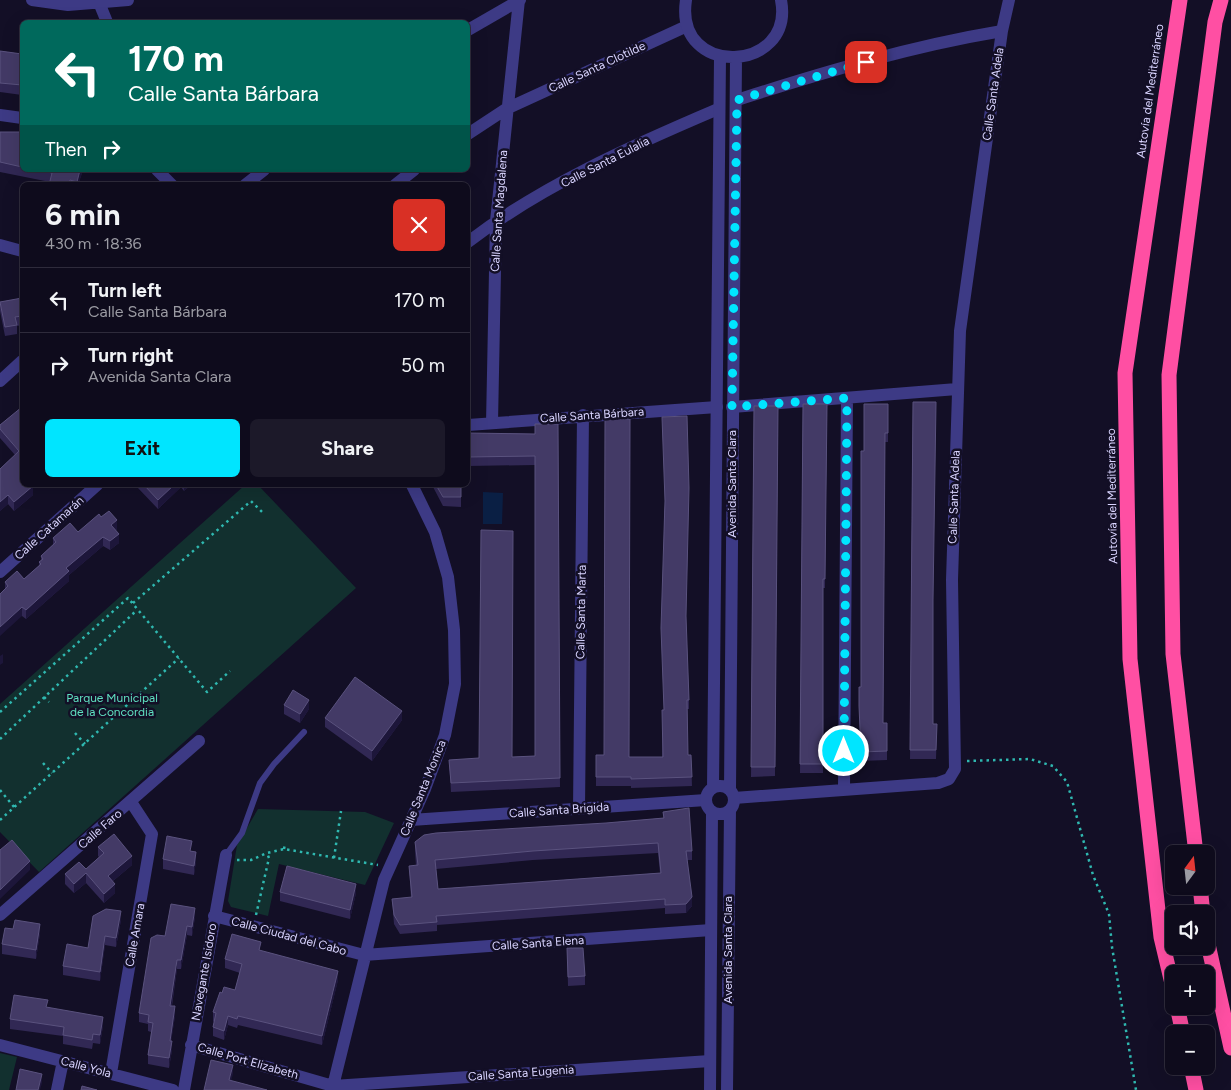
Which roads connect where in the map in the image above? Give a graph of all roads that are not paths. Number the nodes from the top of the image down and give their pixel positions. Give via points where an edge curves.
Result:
1 (32, 0) edge
2 (128, 0) edge
3 (519, 0) edge
4 (686, 0) edge
5 (781, 0) edge
6 (1009, 0) edge
7 (1180, 0) edge
8 (1221, 0) edge
9 (99, 2) edge
10 (106, 20) edge
11 (687, 26) junction
12 (470, 29) edge
13 (1002, 32) junction
14 (720, 57) junction
15 (736, 58) junction
16 (737, 100) junction
17 (506, 109) junction
18 (718, 109) junction
19 (0, 115) edge
20 (20, 118) edge
21 (470, 133) edge
22 (160, 172) edge
23 (261, 172) edge
24 (411, 172) edge
25 (169, 182) edge
26 (249, 182) edge
27 (399, 182) edge
28 (496, 221) junction
29 (470, 240) edge
30 (0, 245) edge
31 (20, 250) edge
32 (20, 363) edge
33 (0, 381) edge
34 (958, 389) junction
35 (847, 398) junction
36 (717, 407) junction
37 (732, 407) junction
38 (583, 415) junction
39 (492, 423) junction
40 (470, 425) edge
41 (95, 487) edge
42 (413, 487) edge
43 (0, 572) edge
44 (304, 732) dead end
45 (199, 741) dead end
46 (713, 788) junction
47 (844, 790) junction
48 (731, 799) junction
49 (706, 800) junction
50 (131, 802) junction
51 (579, 809) junction
52 (712, 812) junction
53 (411, 820) junction
54 (1195, 845) edge
55 (226, 857) joint
56 (0, 915) edge
57 (214, 916) junction
58 (711, 930) junction
59 (364, 955) junction
60 (1210, 955) edge
61 (1168, 965) edge
62 (0, 1045) edge
63 (191, 1045) junction
64 (1231, 1048) edge
65 (63, 1060) junction
66 (710, 1061) junction
67 (111, 1073) junction
68 (1193, 1075) edge
69 (332, 1088) edge
70 (57, 1090) edge
71 (173, 1090) edge
72 (184, 1090) edge
73 (710, 1090) edge
74 (727, 1090) edge
75 (1196, 1090) edge

1 - 9 street via 68,5
2 - 9 street
3 - 12 street
3 - 17 street, Calle Santa Magdalena
4 - 11 street
5 - 15 street via 780,26 771,42 753,55
6 - 13 street, Calle Santa Adela
7 - 61 highway, Autovía del Mediterráneo via 1125,373 1130,659 1161,937
8 - 54 highway via 1214,22 1169,375 1172,654
9 - 10 street
11 - 14 street via 695,40
11 - 17 street, Calle Santa Clotilde
13 - 16 street via 940,41
13 - 34 street, Calle Santa Adela via 960,331
14 - 15 street
14 - 18 street, Avenida Santa Clara
15 - 16 street, Avenida Santa Clara
16 - 37 street, Avenida Santa Clara
17 - 21 street, Calle Santa Clotilde
17 - 28 street, Calle Santa Magdalena
18 - 28 street, Calle Santa Eulalia via 581,172
18 - 36 street, Avenida Santa Clara
19 - 20 street
22 - 25 street
23 - 26 street
24 - 27 street
28 - 29 street, Calle Santa Eulalia
28 - 39 street, Calle Santa Magdalena
30 - 31 street
32 - 33 street
34 - 35 street
34 - 47 street, Calle Santa Adela via 952,580 955,769 949,779 938,783
35 - 37 street
35 - 47 street
36 - 38 street, Calle Santa Bárbara
36 - 46 street, Avenida Santa Clara
37 - 48 street, Avenida Santa Clara
38 - 39 street, Calle Santa Bárbara
38 - 51 street, Calle Santa Marta
39 - 40 street, Calle Santa Bárbara
41 - 43 street, Calle Catamarán
42 - 53 street, Calle Santa Monica via 435,532 448,577 454,630 455,684 445,735
44 - 55 lane via 260,783 242,833
45 - 50 street, Calle Faro
46 - 48 street via 722,786
46 - 49 street
47 - 48 street
48 - 52 street via 721,814
48 - 74 street, Avenida Santa Clara
49 - 51 street, Calle Santa Brigida
49 - 52 street
50 - 56 street, Calle Faro
50 - 67 street, Calle Amara via 152,834
51 - 53 street, Calle Santa Brigida
52 - 58 street, Avenida Santa Clara
53 - 59 street, Calle Santa Monica via 384,880
55 - 57 street, Navegante Isidoro
57 - 59 street, Calle Ciudad del Cabo
57 - 63 street, Navegante Isidoro
58 - 59 street, Calle Santa Elena
58 - 66 street, Avenida Santa Clara
59 - 69 street, Calle Santa Monica
60 - 64 highway
62 - 65 street, Calle Yola
63 - 69 street, Calle Port Elizabeth
63 - 72 street, Navegante Isidoro
65 - 67 street, Calle Yola
65 - 70 street
66 - 69 street, Calle Santa Eugenia
66 - 73 street, Avenida Santa Clara
67 - 71 street, Calle Yola
68 - 75 highway

